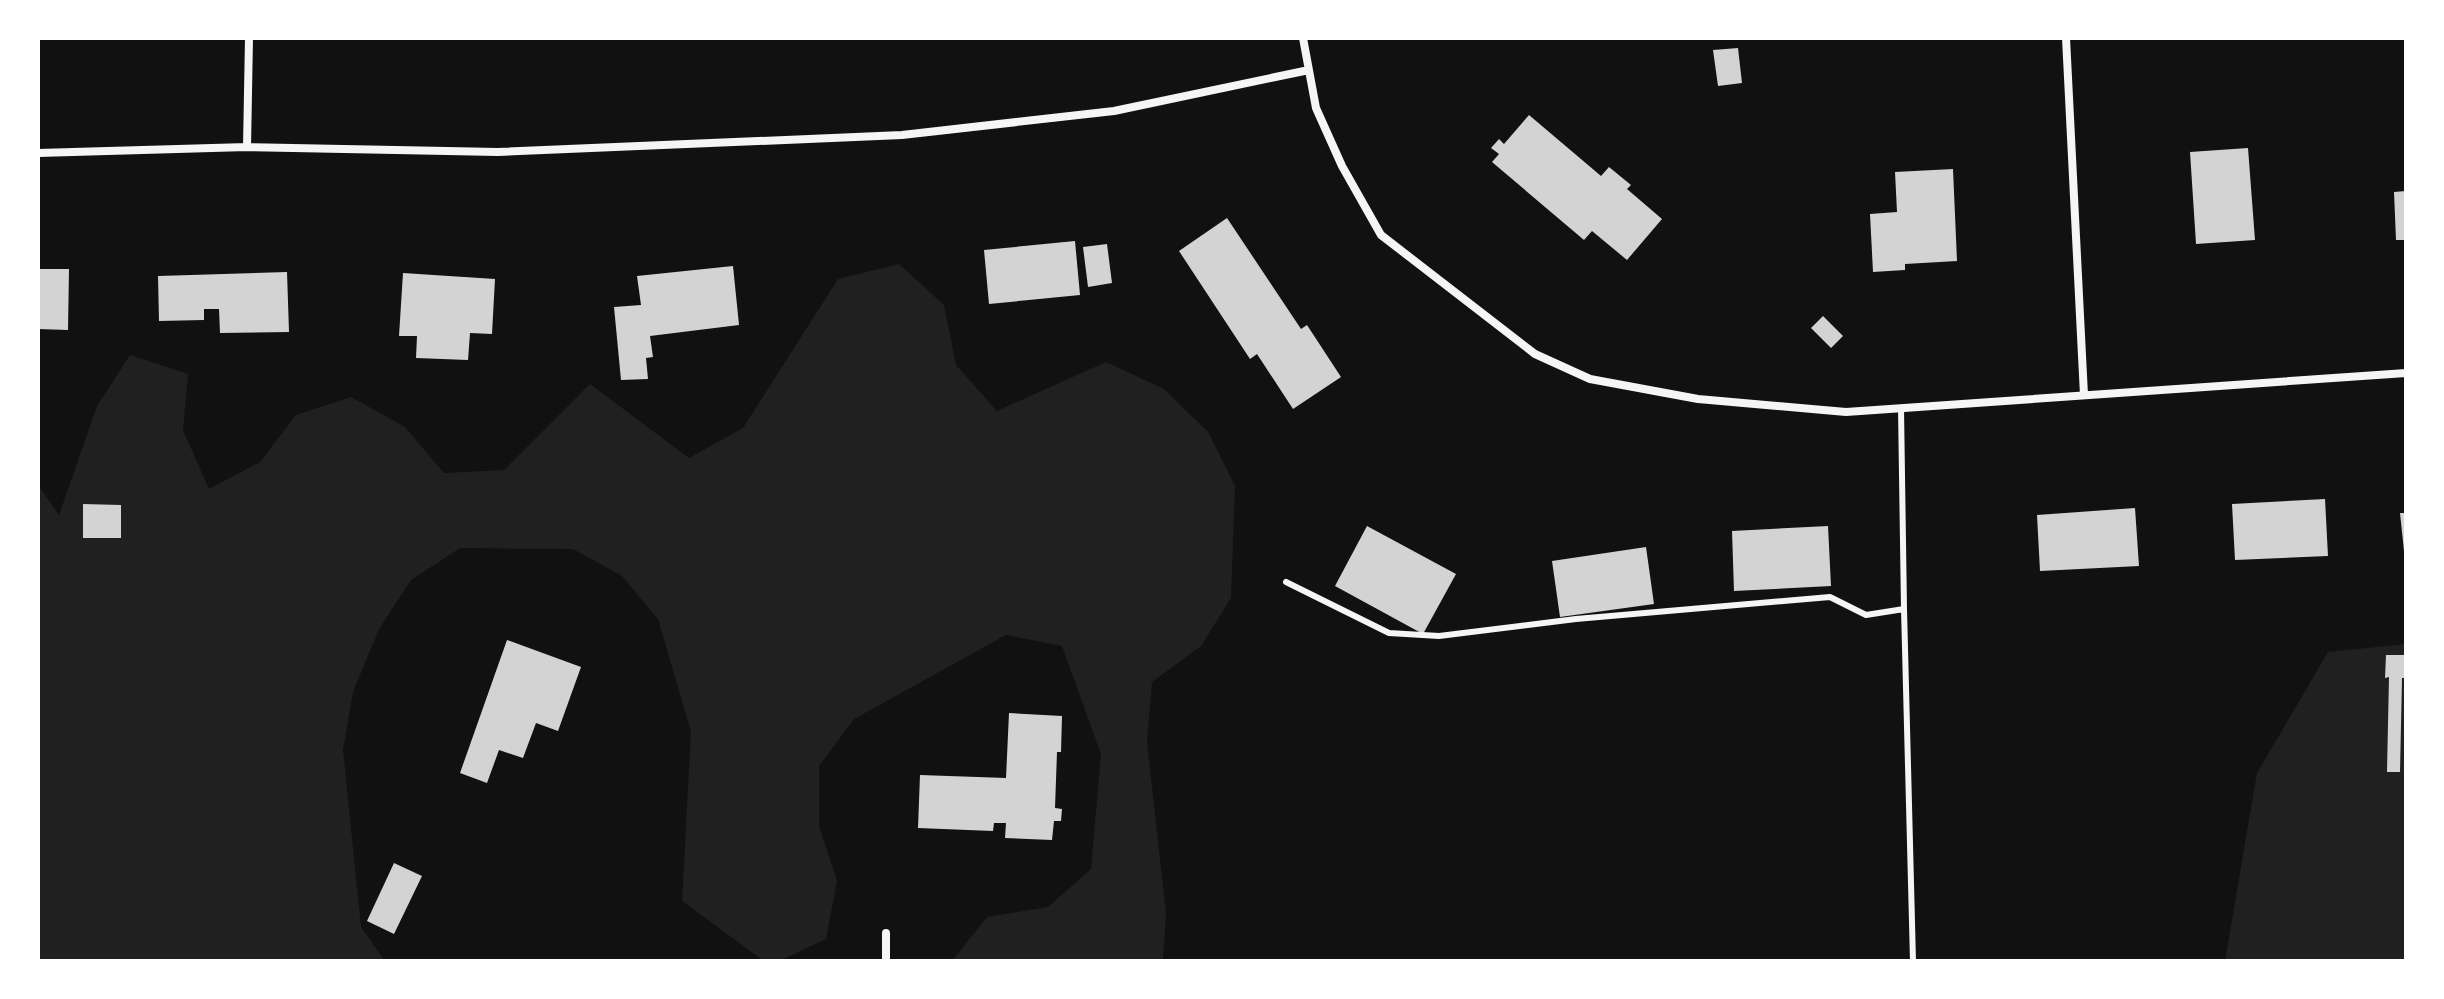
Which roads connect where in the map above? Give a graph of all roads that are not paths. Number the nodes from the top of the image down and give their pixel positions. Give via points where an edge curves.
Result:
1 (249, 38) edge
2 (1303, 38) edge
3 (2066, 38) edge
4 (1309, 70) junction
5 (247, 147) junction
6 (38, 153) edge
7 (2406, 373) edge
8 (2084, 395) junction
9 (1901, 408) junction
10 (1286, 582) dead end
11 (1904, 609) junction
12 (886, 933) dead end
13 (886, 961) edge
14 (1913, 961) edge

1 - 5 street
2 - 4 street
3 - 8 street
4 - 5 street via 1114,111 902,135 498,152
4 - 9 street via 1316,108 1381,235 1535,354 1590,379 1698,399 1846,412
5 - 6 street
7 - 8 street
8 - 9 street
9 - 11 lane
10 - 11 lane via 1389,633 1439,636 1830,597 1866,615
11 - 14 lane
12 - 13 street

